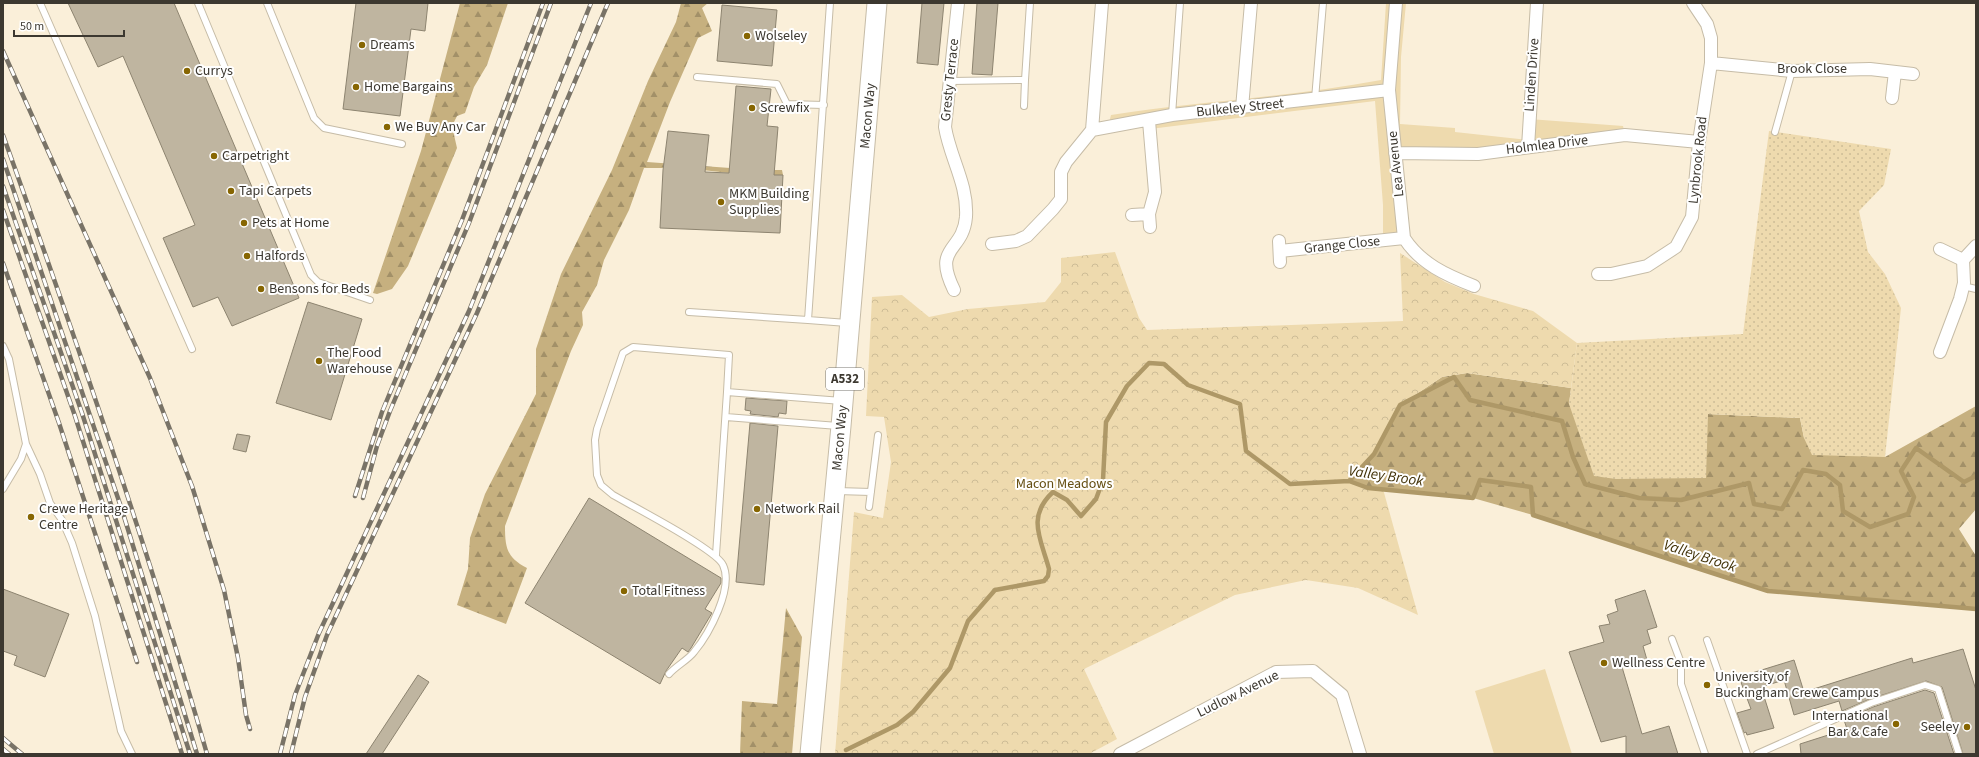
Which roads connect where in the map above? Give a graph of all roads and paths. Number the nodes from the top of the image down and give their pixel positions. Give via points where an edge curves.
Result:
1 (40, 3) edge
2 (198, 3) edge
3 (267, 3) edge
4 (830, 3) edge
5 (877, 3) edge
6 (958, 3) edge
7 (1030, 3) edge
8 (1102, 3) edge
9 (1180, 3) edge
10 (1251, 3) edge
11 (1323, 3) edge
12 (1396, 3) edge
13 (1537, 3) edge
14 (1693, 3) edge
15 (1711, 63) junction
16 (1792, 71) junction
17 (1895, 72) junction
18 (1913, 74) dead end
19 (697, 77) dead end
20 (1025, 80) junction
21 (951, 81) junction
22 (1389, 90) junction
23 (1892, 98) dead end
24 (1315, 99) junction
25 (824, 105) junction
26 (1024, 106) dead end
27 (1242, 108) junction
28 (1172, 115) junction
29 (1149, 120) junction
30 (1092, 130) junction
31 (1775, 132) dead end
32 (1699, 142) junction
33 (402, 144) dead end
34 (1528, 147) junction
35 (1395, 153) junction
36 (1149, 214) junction
37 (1132, 215) dead end
38 (1150, 227) dead end
39 (1404, 238) junction
40 (992, 244) dead end
41 (1976, 246) edge
42 (1940, 249) dead end
43 (1280, 251) dead end
44 (1963, 260) junction
45 (1598, 274) dead end
46 (1474, 286) dead end
47 (1963, 286) junction
48 (1976, 289) edge
49 (954, 290) dead end
50 (370, 300) dead end
51 (689, 312) dead end
52 (808, 320) junction
53 (850, 324) junction
54 (3, 346) edge
55 (192, 349) dead end
56 (1940, 352) dead end
57 (727, 392) junction
58 (843, 401) junction
59 (726, 417) junction
60 (841, 426) junction
61 (878, 435) dead end
62 (26, 444) junction
63 (4, 489) edge
64 (835, 491) junction
65 (871, 492) junction
66 (869, 507) dead end
67 (716, 556) junction
68 (1672, 639) dead end
69 (1707, 640) dead end
70 (669, 674) dead end
71 (132, 754) edge
72 (810, 754) edge
73 (1120, 754) edge
74 (1360, 754) edge
75 (1705, 754) edge
76 (1747, 754) edge
77 (1757, 754) edge
78 (1959, 754) edge

1 - 55 lane
2 - 50 lane via 311,275 318,282
3 - 33 lane via 314,118 324,128
4 - 25 lane
5 - 53 main road, Macon Way / A532
6 - 21 street, Gresty Terrace
7 - 20 lane
8 - 30 street
9 - 28 lane
10 - 27 street
11 - 24 lane
12 - 22 street, Lea Avenue
13 - 34 street, Linden Drive
14 - 15 street, Lynbrook Road via 1707,24 1712,38
15 - 16 street, Brook Close
15 - 32 street, Lynbrook Road
16 - 17 street, Brook Close via 1870,69
16 - 31 lane
17 - 18 street, Brook Close
17 - 23 street
19 - 25 lane via 777,84 787,104
20 - 21 lane
20 - 26 lane
21 - 49 street, Gresty Terrace via 945,127 948,146 960,173 966,216 963,234 945,260 947,275
22 - 24 street, Bulkeley Street
22 - 35 street, Lea Avenue
24 - 27 street, Bulkeley Street
25 - 52 lane
27 - 28 street, Bulkeley Street
28 - 29 street, Bulkeley Street
29 - 30 street, Bulkeley Street
29 - 36 street via 1155,192
30 - 40 street via 1061,172 1061,199 1053,209 1026,236 1016,241
32 - 34 street, Holmlea Drive via 1626,135
32 - 45 street, Lynbrook Road via 1692,217 1676,247 1648,266 1611,279
34 - 35 street, Holmlea Drive via 1478,154
35 - 39 street, Lea Avenue
36 - 37 street
36 - 38 street
39 - 43 street, Grange Close
39 - 46 street via 1413,251 1442,272
41 - 44 street
42 - 44 street
44 - 47 street
47 - 48 lane
47 - 56 street
51 - 52 lane
52 - 53 lane
53 - 58 main road, Macon Way / A532
54 - 62 lane via 9,359
57 - 58 lane
57 - 59 lane
57 - 67 lane via 729,355 633,347 623,353 595,440 597,476 601,485 613,495
58 - 60 main road, Macon Way / A532
59 - 60 lane
59 - 67 lane
60 - 64 main road, Macon Way / A532
61 - 65 lane
62 - 63 lane via 21,459
62 - 71 lane via 50,503 62,520 72,543 98,630 121,731
64 - 65 lane
64 - 72 main road, Macon Way / A532
65 - 66 lane
67 - 70 lane via 723,564 727,577 716,615 694,653
68 - 75 lane via 1681,663 1681,684
69 - 76 lane
73 - 74 street, Ludlow Avenue via 1276,672 1313,671 1342,695
77 - 78 lane via 1871,703 1925,685 1938,688

